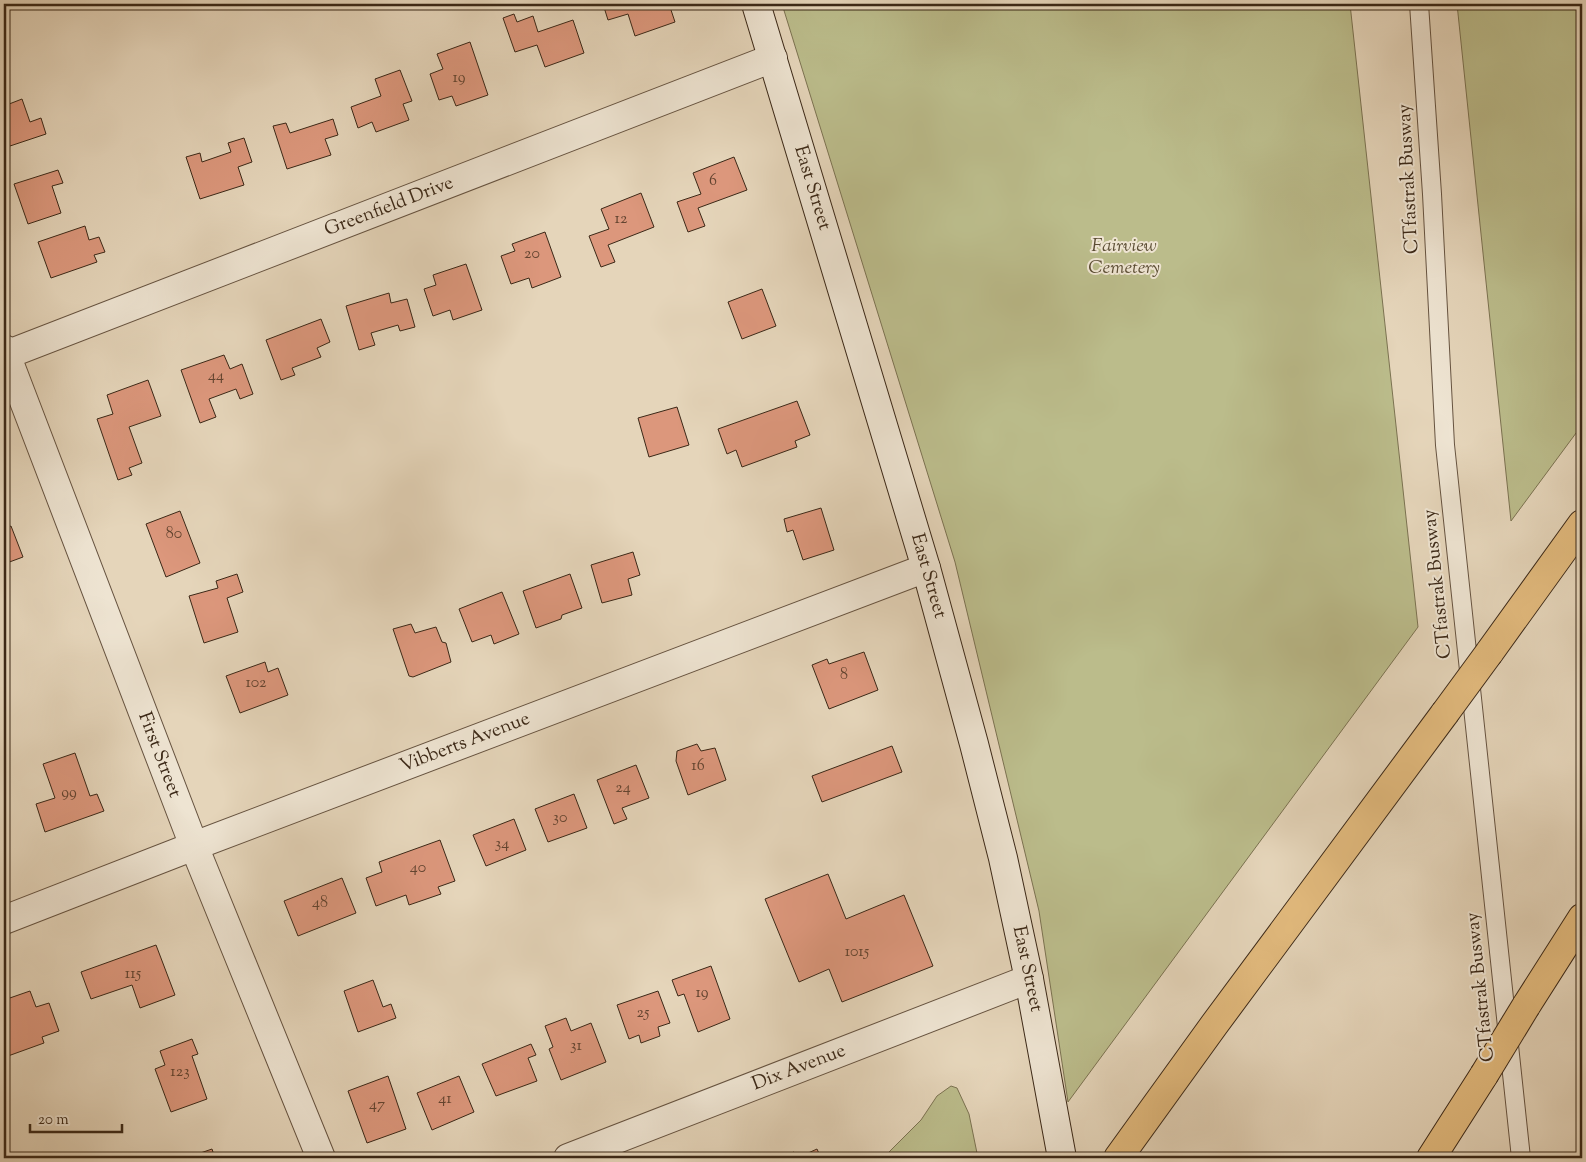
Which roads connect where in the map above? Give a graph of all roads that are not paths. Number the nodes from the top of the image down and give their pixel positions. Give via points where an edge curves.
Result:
1 (756, 4) edge
2 (1419, 4) edge
3 (773, 58) junction
4 (5, 352) edge
5 (1582, 524) edge
6 (926, 568) junction
7 (194, 846) junction
8 (1582, 918) edge
9 (4, 920) edge
10 (1029, 979) junction
11 (1122, 1154) edge
12 (321, 1158) edge
13 (568, 1158) edge
14 (1062, 1158) edge
15 (1431, 1158) edge
16 (1520, 1158) edge

1 - 3 street, East Street
2 - 16 lane, CTfastrak Busway via 1445,445
3 - 4 street, Greenfield Drive
3 - 6 street, East Street
4 - 7 street, First Street
5 - 11 highway, bridge
6 - 7 street, Vibberts Avenue
6 - 10 street, East Street via 1003,858
7 - 9 street, Vibberts Avenue
7 - 12 street, First Street
8 - 15 highway, bridge
10 - 13 street, Dix Avenue
10 - 14 street, East Street

